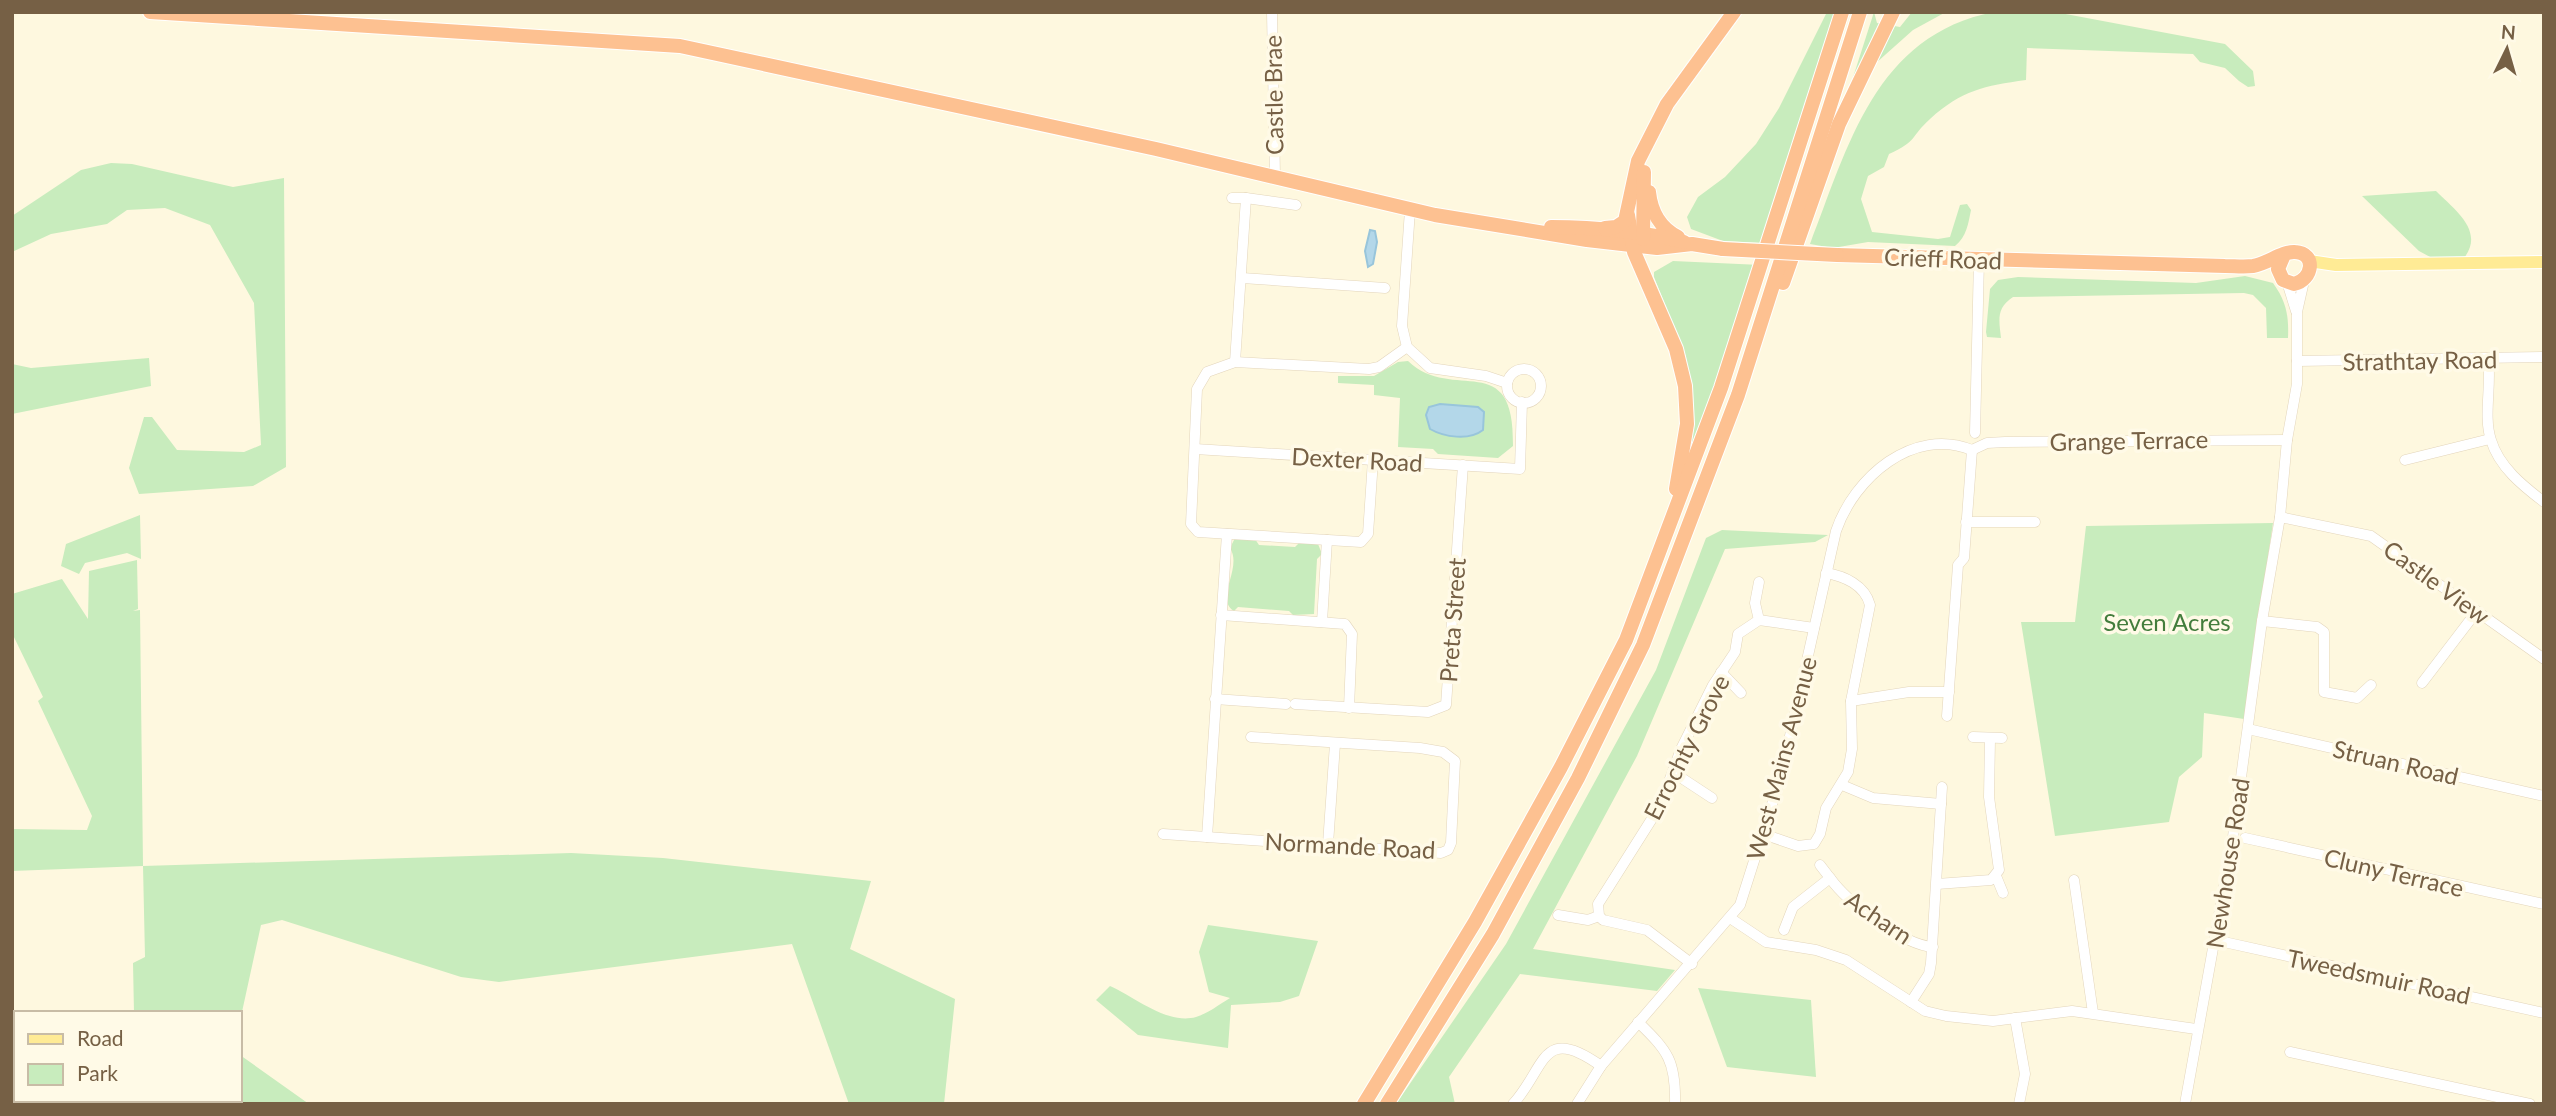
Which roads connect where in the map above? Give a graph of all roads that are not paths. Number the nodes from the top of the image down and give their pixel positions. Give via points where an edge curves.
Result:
1 (150, 12) edge
2 (1272, 12) edge
3 (1734, 12) edge
4 (1842, 12) edge
5 (1860, 12) edge
6 (1893, 12) edge
7 (1653, 136) junction
8 (1644, 169) junction
9 (1275, 177) junction
10 (1232, 198) dead end
11 (1246, 198) junction
12 (1296, 205) dead end
13 (1410, 210) junction
14 (1628, 215) junction
15 (1519, 228) junction
16 (1605, 228) junction
17 (1637, 239) junction
18 (1692, 244) junction
19 (2284, 256) junction
20 (1979, 259) junction
21 (2309, 261) junction
22 (2544, 262) edge
23 (2336, 265) junction
24 (2254, 266) junction
25 (1241, 278) junction
26 (2284, 279) junction
27 (2306, 279) junction
28 (1385, 288) dead end
29 (2297, 312) junction
30 (1407, 347) junction
31 (2544, 357) edge
32 (2488, 359) junction
33 (2297, 361) junction
34 (1235, 362) junction
35 (1507, 383) junction
36 (1738, 395) junction
37 (1522, 402) junction
38 (1975, 433) dead end
39 (2490, 439) junction
40 (2287, 440) junction
41 (1195, 449) junction
42 (1972, 450) junction
43 (1373, 460) junction
44 (2405, 460) dead end
45 (1463, 465) junction
46 (2543, 500) edge
47 (2280, 517) junction
48 (1966, 522) junction
49 (2035, 522) dead end
50 (1227, 534) junction
51 (1664, 538) junction
52 (1327, 540) junction
53 (1826, 573) junction
54 (1759, 582) dead end
55 (2477, 611) junction
56 (1221, 615) junction
57 (1759, 620) junction
58 (2262, 621) junction
59 (1322, 622) junction
60 (1814, 628) junction
61 (2544, 659) edge
62 (1721, 672) junction
63 (2422, 683) dead end
64 (2371, 685) dead end
65 (1949, 692) junction
66 (1741, 693) dead end
67 (1215, 699) junction
68 (1851, 701) junction
69 (1349, 708) junction
70 (1947, 716) dead end
71 (2248, 729) junction
72 (1251, 737) dead end
73 (1973, 737) dead end
74 (2002, 738) dead end
75 (1990, 739) junction
76 (1335, 744) junction
77 (1674, 773) junction
78 (1842, 785) junction
79 (1942, 787) dead end
80 (2544, 796) edge
81 (1712, 798) dead end
82 (1941, 804) junction
83 (1163, 834) dead end
84 (1763, 834) junction
85 (1207, 837) junction
86 (2245, 838) dead end
87 (1328, 844) junction
88 (1820, 865) dead end
89 (1996, 876) junction
90 (1830, 878) junction
91 (2074, 880) dead end
92 (1937, 884) junction
93 (2003, 893) dead end
94 (2544, 904) edge
95 (1558, 915) dead end
96 (1599, 916) junction
97 (1730, 918) junction
98 (1784, 930) dead end
99 (2215, 940) junction
100 (1933, 947) junction
101 (1692, 964) junction
102 (1911, 1002) junction
103 (2093, 1013) junction
104 (2544, 1013) edge
105 (2015, 1018) junction
106 (1638, 1022) junction
107 (2196, 1029) junction
108 (2290, 1052) dead end
109 (1601, 1066) junction
110 (1364, 1104) edge
111 (1387, 1104) edge
112 (1513, 1104) edge
113 (1577, 1104) edge
114 (1675, 1104) edge
115 (2019, 1104) edge
116 (2185, 1104) edge
117 (2530, 1104) edge

1 - 9 highway via 680,46
2 - 9 street, Castle Brae
3 - 7 highway via 1667,104
4 - 51 highway via 1721,388
5 - 36 highway
6 - 36 highway via 1839,124
7 - 8 highway
7 - 14 highway via 1638,161
8 - 17 highway
8 - 18 highway via 1651,205 1660,222
9 - 13 highway
10 - 11 street
11 - 12 street
11 - 25 street
13 - 15 highway
13 - 30 street via 1402,326
14 - 16 highway via 1622,225
14 - 17 highway
15 - 16 highway
15 - 17 highway
16 - 17 highway
17 - 18 highway, Crieff Road via 1657,248
17 - 51 highway via 1676,349 1687,402 1684,454
18 - 20 highway, Crieff Road, bridge
19 - 21 highway via 2298,252
19 - 24 highway, Crieff Road
19 - 26 highway via 2278,265
20 - 24 highway, Crieff Road
20 - 38 street
21 - 23 main road
21 - 27 highway
22 - 23 main road
23 - 27 main road
24 - 26 highway, Crieff Road
25 - 28 street
25 - 34 street
26 - 27 highway
26 - 29 street, Newhouse Road
27 - 29 street, Newhouse Road
29 - 33 street, Newhouse Road
30 - 34 street via 1369,369
30 - 35 street via 1430,368
31 - 32 street, Strathtay Road
32 - 33 street, Strathtay Road
32 - 39 street
33 - 40 street, Newhouse Road
34 - 41 street via 1207,372 1197,389
35 - 37 street via 1513,398
35 - 37 street via 1521,369 1536,374 1541,383 1539,393
36 - 111 highway via 1620,694 1493,934
37 - 45 street, Dexter Road via 1520,469
39 - 44 street
39 - 46 street via 2517,480
40 - 42 street, Grange Terrace via 2005,442
40 - 47 street, Newhouse Road
41 - 43 street, Dexter Road
41 - 50 street via 1191,524 1198,532
42 - 48 street
42 - 53 street, West Mains Avenue via 1961,445 1919,448 1891,460 1864,480 1840,518
43 - 45 street, Dexter Road
43 - 52 street via 1368,534 1361,542
45 - 69 street, Preta Street via 1446,705 1431,712
47 - 55 street, Castle View via 2371,536
47 - 58 street, Newhouse Road
48 - 49 street
48 - 65 street via 1964,558 1958,565
50 - 52 street
50 - 56 street
51 - 110 highway via 1626,640 1561,767 1475,922
52 - 59 street
53 - 60 street, West Mains Avenue
53 - 68 street via 1852,582 1870,605
54 - 57 street via 1755,603
55 - 61 street, Castle View
55 - 63 street
56 - 59 street
56 - 67 street
57 - 60 street
57 - 62 street, Errochty Grove via 1738,634 1735,652
58 - 64 street via 2317,627 2324,632 2324,692 2357,698
58 - 71 street, Newhouse Road
59 - 69 street via 1345,624 1352,634
60 - 84 street, West Mains Avenue via 1781,776
62 - 66 street
62 - 77 street, Errochty Grove via 1681,749
65 - 68 street via 1909,692
65 - 70 street
67 - 69 street, Preta Street
67 - 85 street
68 - 78 street via 1851,761
71 - 80 street, Struan Road
71 - 99 street, Newhouse Road
72 - 76 street, Normande Road
73 - 75 street
74 - 75 street
75 - 89 street via 1989,797 1999,870
76 - 87 street
76 - 87 street, Normande Road via 1450,754 1455,761 1451,843 1441,853
77 - 81 street
77 - 96 street, Errochty Grove via 1660,806 1602,894
78 - 82 street via 1873,799
78 - 84 street via 1826,808 1820,834 1809,847
79 - 82 street
82 - 92 street
83 - 85 street, Normande Road
84 - 97 street, West Mains Avenue via 1740,905
85 - 87 street, Normande Road
86 - 94 street, Cluny Terrace
88 - 90 street, Acharn
89 - 92 street via 1982,882
89 - 93 street
90 - 98 street, Acharn via 1793,908
90 - 100 street, Acharn via 1840,892 1902,937
91 - 103 street
92 - 100 street
95 - 96 street via 1587,920
96 - 101 street via 1614,925 1647,930
97 - 101 street, West Mains Avenue
97 - 102 street via 1766,942 1846,960
99 - 104 street, Tweedsmuir Road
99 - 107 street, Newhouse Road
100 - 102 street via 1929,974
101 - 106 street, West Mains Avenue
102 - 105 street via 1925,1011 1956,1018
103 - 105 street
103 - 107 street
105 - 115 street via 2025,1074
106 - 109 street, West Mains Avenue
106 - 114 street via 1670,1058 1676,1074
107 - 116 street, Newhouse Road
108 - 117 street
109 - 112 street via 1576,1050 1552,1052 1544,1056
109 - 113 street, West Mains Avenue

